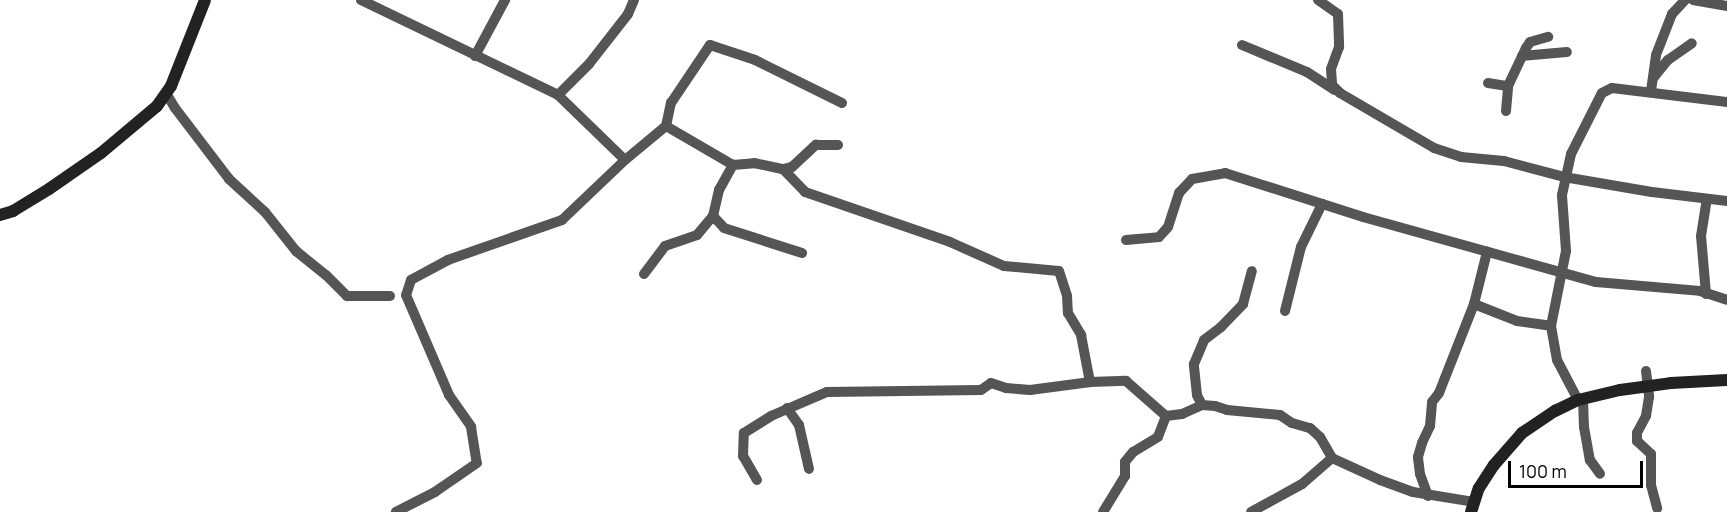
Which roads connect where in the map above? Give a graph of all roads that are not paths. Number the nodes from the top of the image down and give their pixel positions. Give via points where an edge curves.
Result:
1 (205, 0) edge
2 (361, 0) edge
3 (505, 0) edge
4 (634, 0) edge
5 (1318, 0) edge
6 (1685, 0) edge
7 (1693, 0) edge
8 (1727, 6) edge
9 (1548, 37) dead end
10 (1692, 43) dead end
11 (1242, 45) dead end
12 (1567, 52) dead end
13 (476, 56) junction
14 (1522, 56) junction
15 (1654, 77) junction
16 (1488, 83) dead end
17 (1508, 86) junction
18 (1651, 92) junction
19 (166, 93) junction
20 (1340, 93) junction
21 (558, 95) junction
22 (1727, 102) edge
23 (842, 103) dead end
24 (1506, 111) dead end
25 (666, 126) junction
26 (838, 145) dead end
27 (624, 160) junction
28 (732, 165) junction
29 (783, 170) junction
30 (1564, 177) junction
31 (1707, 200) dead end
32 (1727, 201) edge
33 (1322, 204) junction
34 (0, 215) edge
35 (713, 216) junction
36 (1126, 240) dead end
37 (1487, 252) junction
38 (802, 253) dead end
39 (1252, 271) dead end
40 (1563, 272) junction
41 (644, 274) dead end
42 (1707, 294) junction
43 (390, 296) dead end
44 (1727, 300) edge
45 (1474, 304) junction
46 (1285, 311) dead end
47 (1551, 326) junction
48 (1646, 371) dead end
49 (1727, 380) edge
50 (1090, 382) junction
51 (1649, 386) junction
52 (1581, 400) junction
53 (1202, 405) junction
54 (787, 408) junction
55 (1166, 416) junction
56 (1332, 458) junction
57 (809, 469) dead end
58 (1600, 474) dead end
59 (757, 480) dead end
60 (1428, 496) junction
61 (1473, 507) edge
62 (1657, 507) dead end
63 (396, 512) edge
64 (1103, 512) edge
65 (1251, 512) edge

1 - 19 street
2 - 13 street
3 - 13 street
4 - 21 street via 628,14 589,64
5 - 20 street via 1338,14 1339,47 1330,83
6 - 15 street via 1672,14 1656,55
7 - 8 street
9 - 14 street via 1530,42
10 - 15 street via 1668,60
11 - 20 street via 1307,72
12 - 14 street
13 - 21 street
14 - 17 street
15 - 18 street
16 - 17 street
17 - 24 street
18 - 22 street
18 - 30 street via 1619,88 1602,93 1571,154
19 - 34 street via 157,106 101,153 22,206
19 - 43 street via 219,167 273,221 296,251 347,296
20 - 30 street via 1434,148
21 - 27 street
23 - 25 street via 755,60 710,45 671,103
25 - 27 street
25 - 28 street
26 - 29 street via 816,145
27 - 63 street via 562,220 448,260 411,280 406,295 449,395 471,427 477,463 435,492
28 - 29 street via 754,163
28 - 35 street via 719,190
29 - 50 street via 805,192 950,242 1004,266 1059,271 1068,313 1081,335
30 - 32 street
30 - 40 street
31 - 42 street via 1701,236
33 - 36 street via 1225,173 1209,175 1192,179 1179,193 1168,227 1159,237
33 - 37 street
33 - 46 street via 1301,247
35 - 38 street via 724,228
35 - 41 street via 697,235 665,246
37 - 40 street
37 - 45 street
39 - 53 street via 1243,304 1204,340 1194,364
40 - 42 street via 1596,282
40 - 47 street
42 - 44 street
45 - 47 street via 1516,321
45 - 60 street via 1432,402 1430,426 1418,457
47 - 52 street via 1557,360
48 - 51 street
49 - 51 street
50 - 54 street via 1030,390 991,383 981,390 827,392
50 - 55 street via 1126,381
51 - 52 street
51 - 62 street via 1648,407 1637,441 1651,454
52 - 58 street via 1590,460
52 - 61 street via 1555,411 1522,433 1494,465 1479,488
53 - 55 street
53 - 56 street via 1280,415 1310,428
54 - 57 street via 799,424
54 - 59 street via 744,433 743,456
55 - 64 street via 1158,436 1125,462 1125,476
56 - 60 street
56 - 65 street via 1302,484
60 - 61 street

